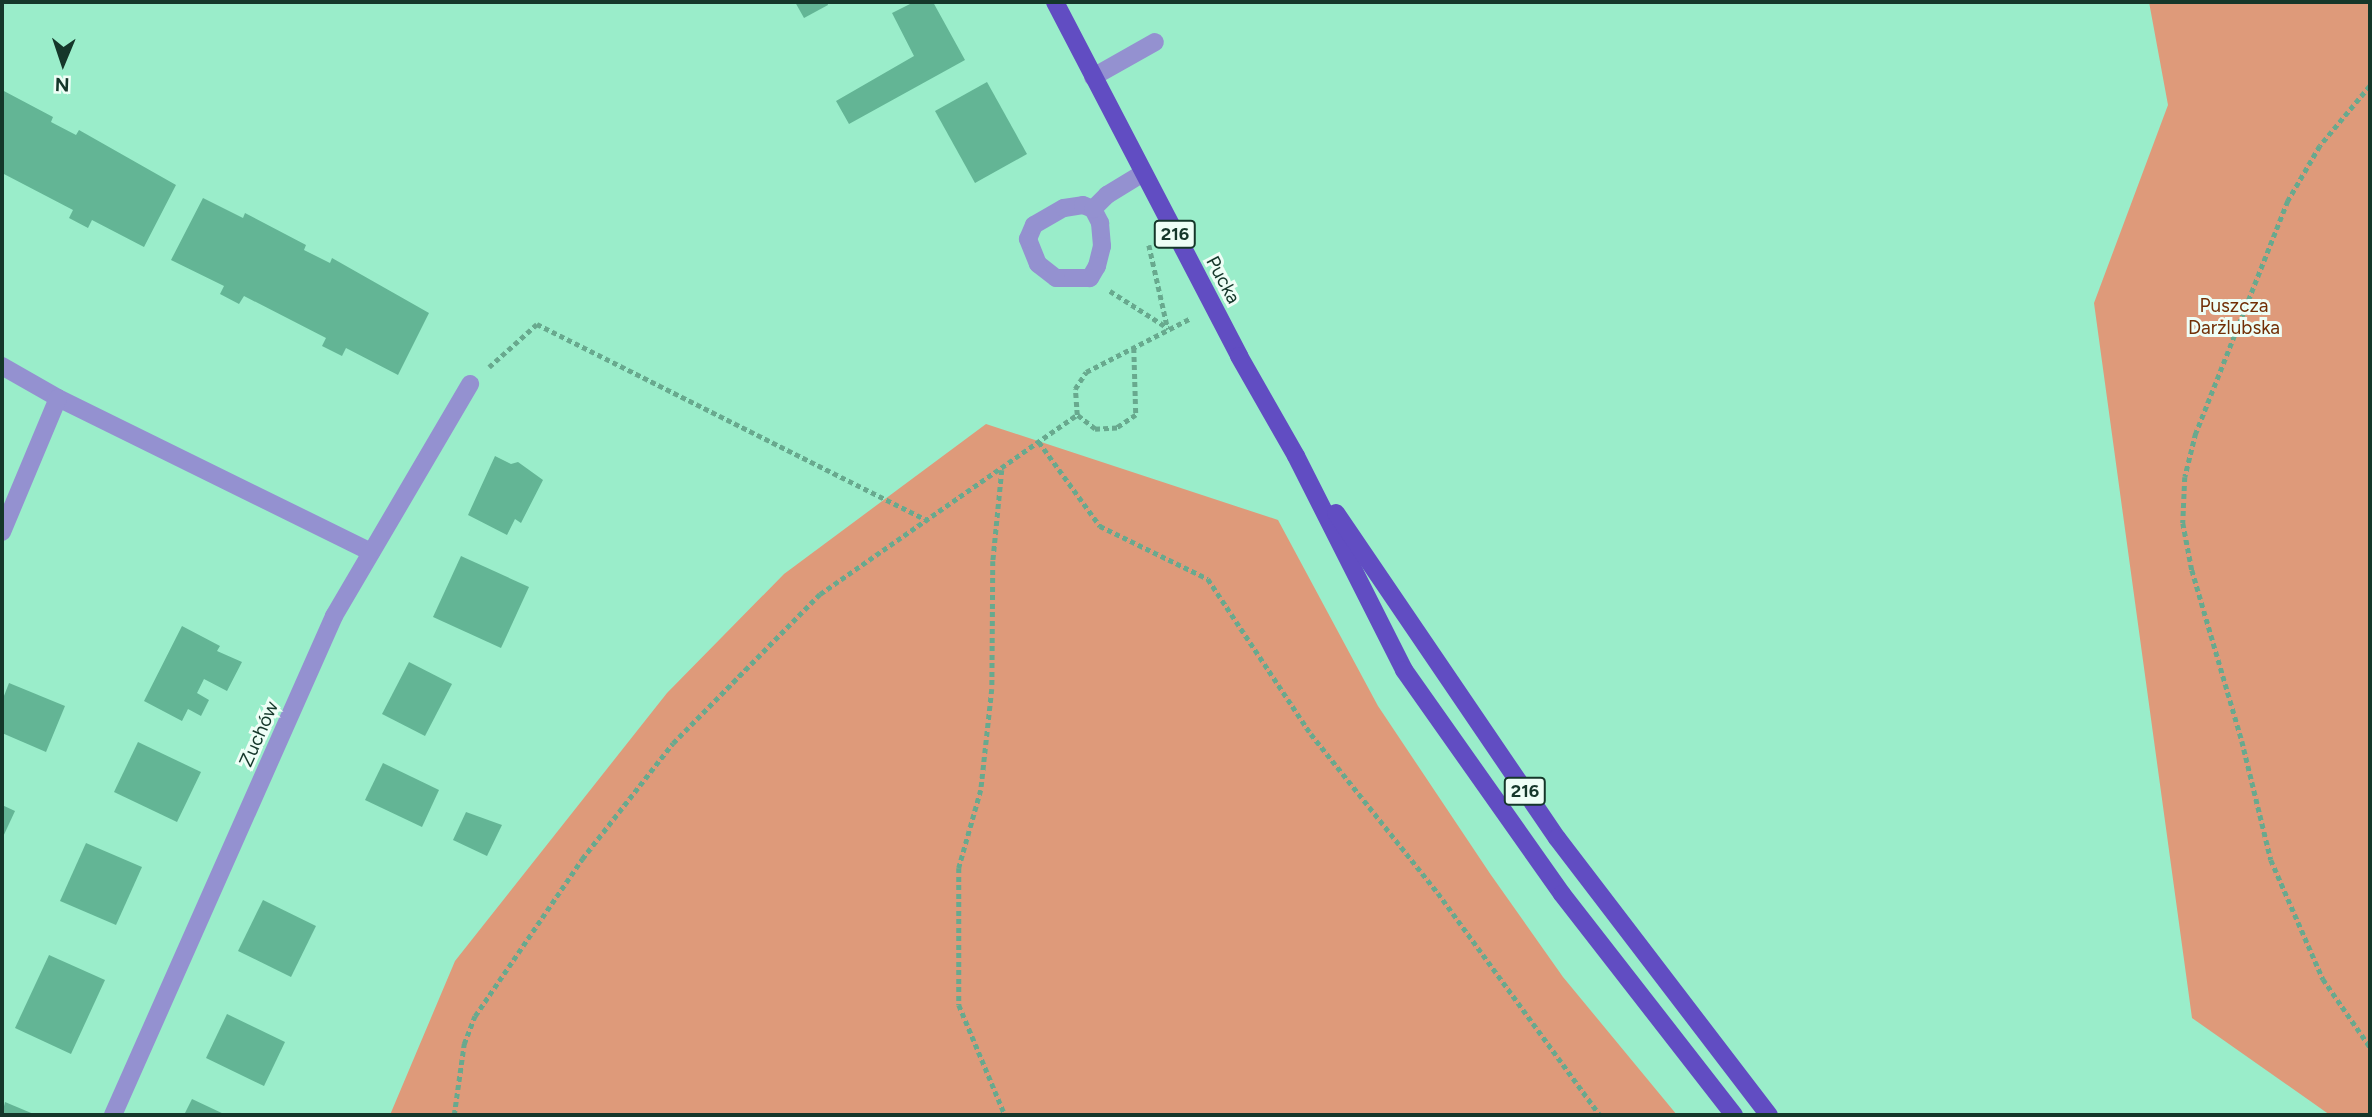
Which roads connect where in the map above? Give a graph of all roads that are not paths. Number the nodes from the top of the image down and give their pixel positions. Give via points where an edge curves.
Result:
1 (1055, 4) edge
2 (1155, 42) dead end
3 (1093, 77) junction
4 (1143, 173) junction
5 (1093, 209) junction
6 (2, 366) edge
7 (470, 384) road end
8 (58, 398) junction
9 (1296, 456) junction
10 (2, 532) edge
11 (371, 552) junction
12 (113, 1115) edge
13 (1734, 1115) edge
14 (1769, 1115) edge

1 - 3 main road, Pucka / 216
2 - 3 street
3 - 4 main road, Pucka / 216
4 - 5 street
4 - 9 main road, Pucka / 216
5 - 5 street via 1073,206 1034,225 1028,239 1038,264 1056,278 1090,278 1102,246
6 - 8 street
7 - 11 street, Zuchów
8 - 10 street
8 - 11 street
9 - 13 main road, 216 via 1404,670 1562,894
9 - 14 main road, 216 via 1557,838
11 - 12 street, Zuchów via 334,616

